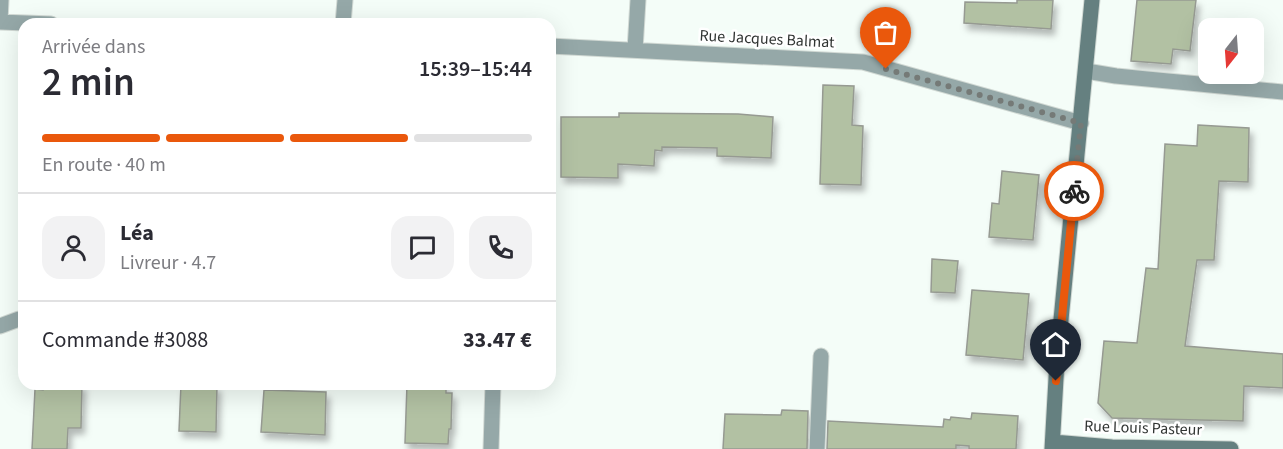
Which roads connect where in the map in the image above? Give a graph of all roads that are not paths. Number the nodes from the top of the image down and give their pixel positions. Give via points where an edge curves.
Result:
1 (2, 0) edge
2 (345, 0) edge
3 (638, 0) edge
4 (1092, 0) edge
5 (344, 18) edge
6 (0, 22) edge
7 (18, 23) edge
8 (556, 46) edge
9 (635, 50) junction
10 (1086, 71) junction
11 (1283, 92) edge
12 (1081, 123) junction
13 (18, 319) edge
14 (0, 326) edge
15 (821, 356) dead end
16 (493, 390) edge
17 (1052, 446) edge
18 (491, 449) edge
19 (817, 449) edge
20 (1231, 449) edge

1 - 6 street
2 - 5 street
3 - 9 street
4 - 10 street
6 - 7 street
8 - 9 street, Rue Jacques Balmat
9 - 12 street, Rue Jacques Balmat via 863,62
10 - 11 street
10 - 12 street
12 - 17 street
13 - 14 street
15 - 19 street
16 - 18 street
17 - 20 street, Rue Louis Pasteur

